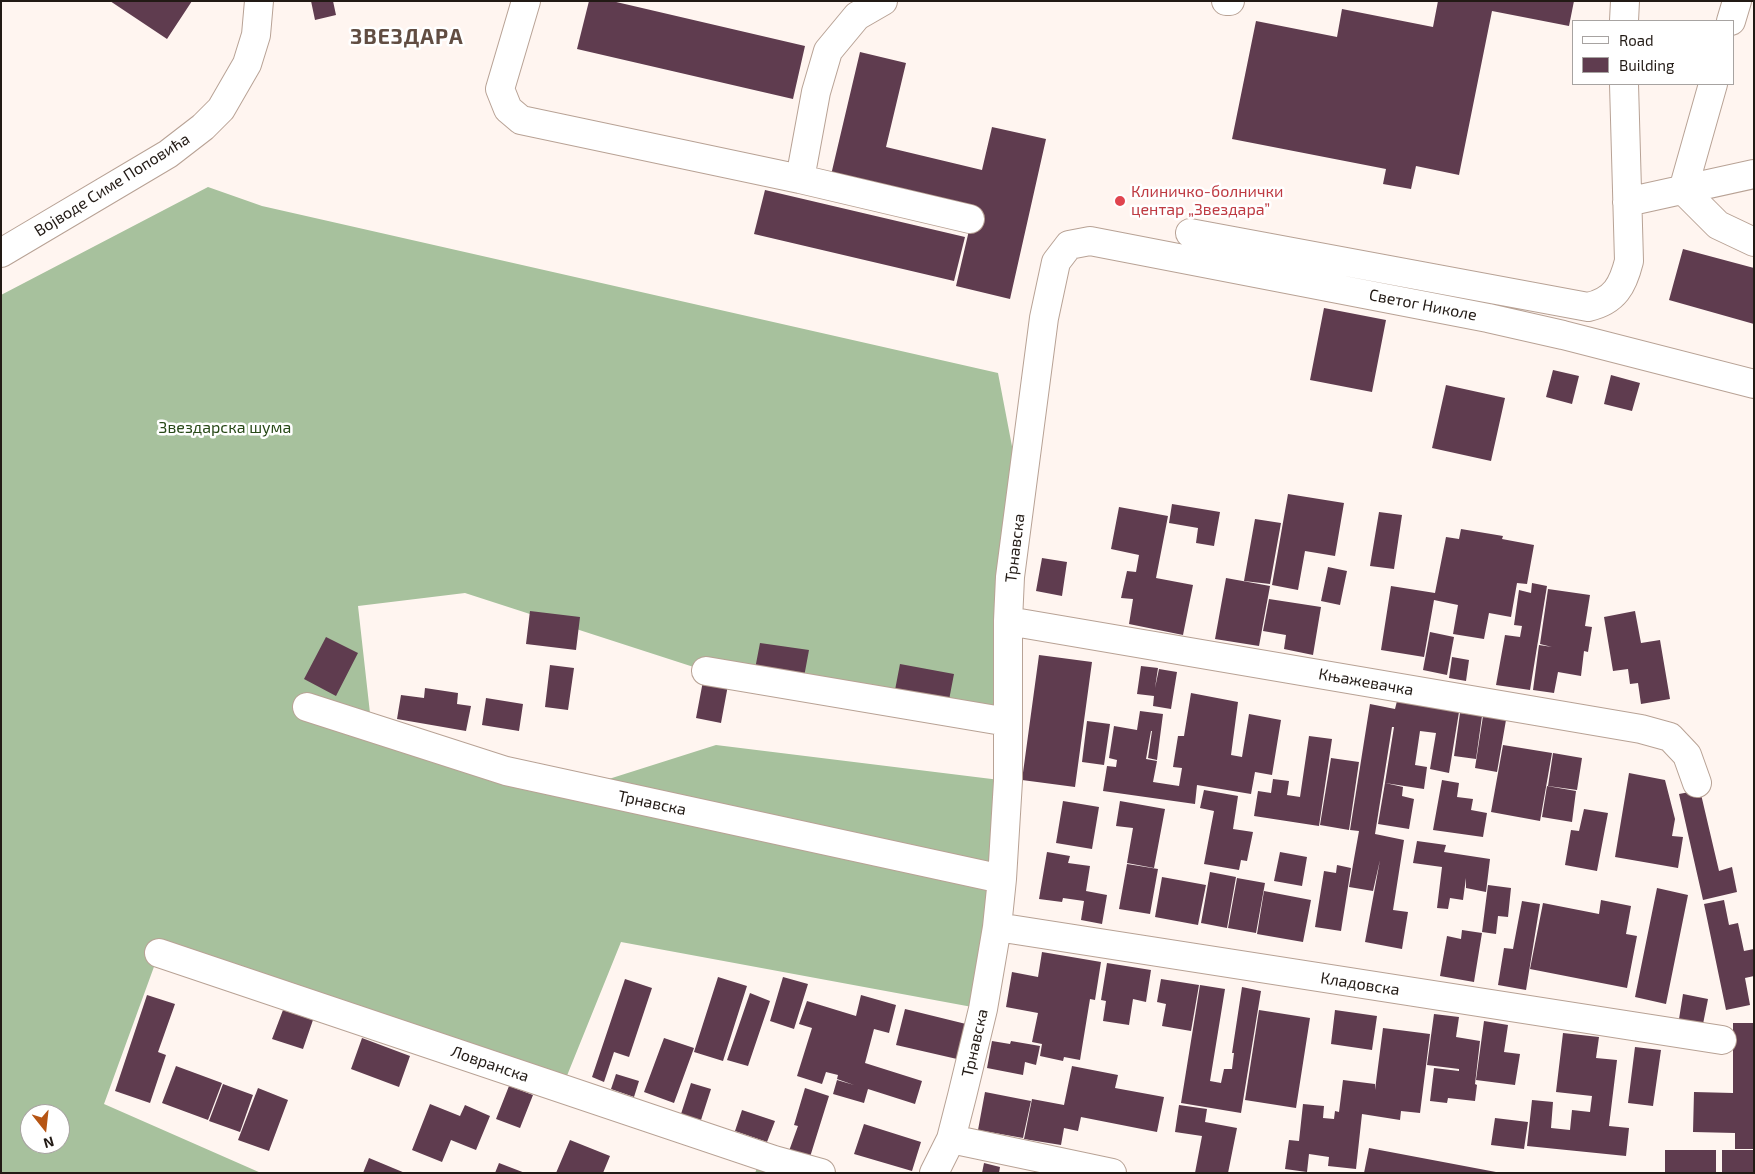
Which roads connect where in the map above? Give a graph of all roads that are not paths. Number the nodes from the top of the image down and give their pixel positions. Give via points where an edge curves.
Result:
1 (259, 1) edge
2 (526, 1) edge
3 (883, 1) edge
4 (1226, 1) edge
5 (1230, 1) edge
6 (1625, 1) edge
7 (1737, 1) edge
8 (1624, 20) edge
9 (1731, 20) edge
10 (1624, 85) edge
11 (1713, 85) edge
12 (1754, 174) edge
13 (800, 179) junction
14 (1683, 190) junction
15 (1627, 202) junction
16 (970, 219) dead end
17 (1190, 233) dead end
18 (1090, 241) joint
19 (1754, 242) edge
20 (1, 253) edge
21 (1754, 384) edge
22 (1008, 621) junction
23 (706, 671) dead end
24 (308, 707) dead end
25 (1008, 722) junction
26 (1697, 783) dead end
27 (1002, 879) junction
28 (997, 927) junction
29 (159, 953) dead end
30 (1722, 1040) dead end
31 (951, 1139) junction
32 (821, 1173) edge
33 (934, 1173) edge
34 (1112, 1173) edge

1 - 20 street, Војводе Симе Поповића via 256,35 247,64 221,109 203,127 168,154
2 - 13 street via 500,89 508,109 521,120
3 - 13 street via 857,16 828,52 816,92
4 - 5 street
6 - 8 street
7 - 9 street
10 - 15 street
11 - 14 street
12 - 14 street
13 - 16 street
14 - 15 street
14 - 19 street via 1718,225
15 - 17 street via 1629,261 1623,284 1606,300 1588,307
18 - 21 street, Светог Николе via 1488,318
18 - 22 street, Трнавска via 1069,245 1056,262 1044,318 1010,577
22 - 25 street, Трнавска
22 - 26 street, Књажевачка via 1641,729 1670,737 1687,755
23 - 25 street
24 - 27 street, Трнавска via 506,771
25 - 27 street, Трнавска
27 - 28 street, Трнавска
28 - 30 street, Кладовска
28 - 31 street, Трнавска via 983,1009
29 - 32 street, Ловранска
31 - 33 street, Трнавска
31 - 34 street

